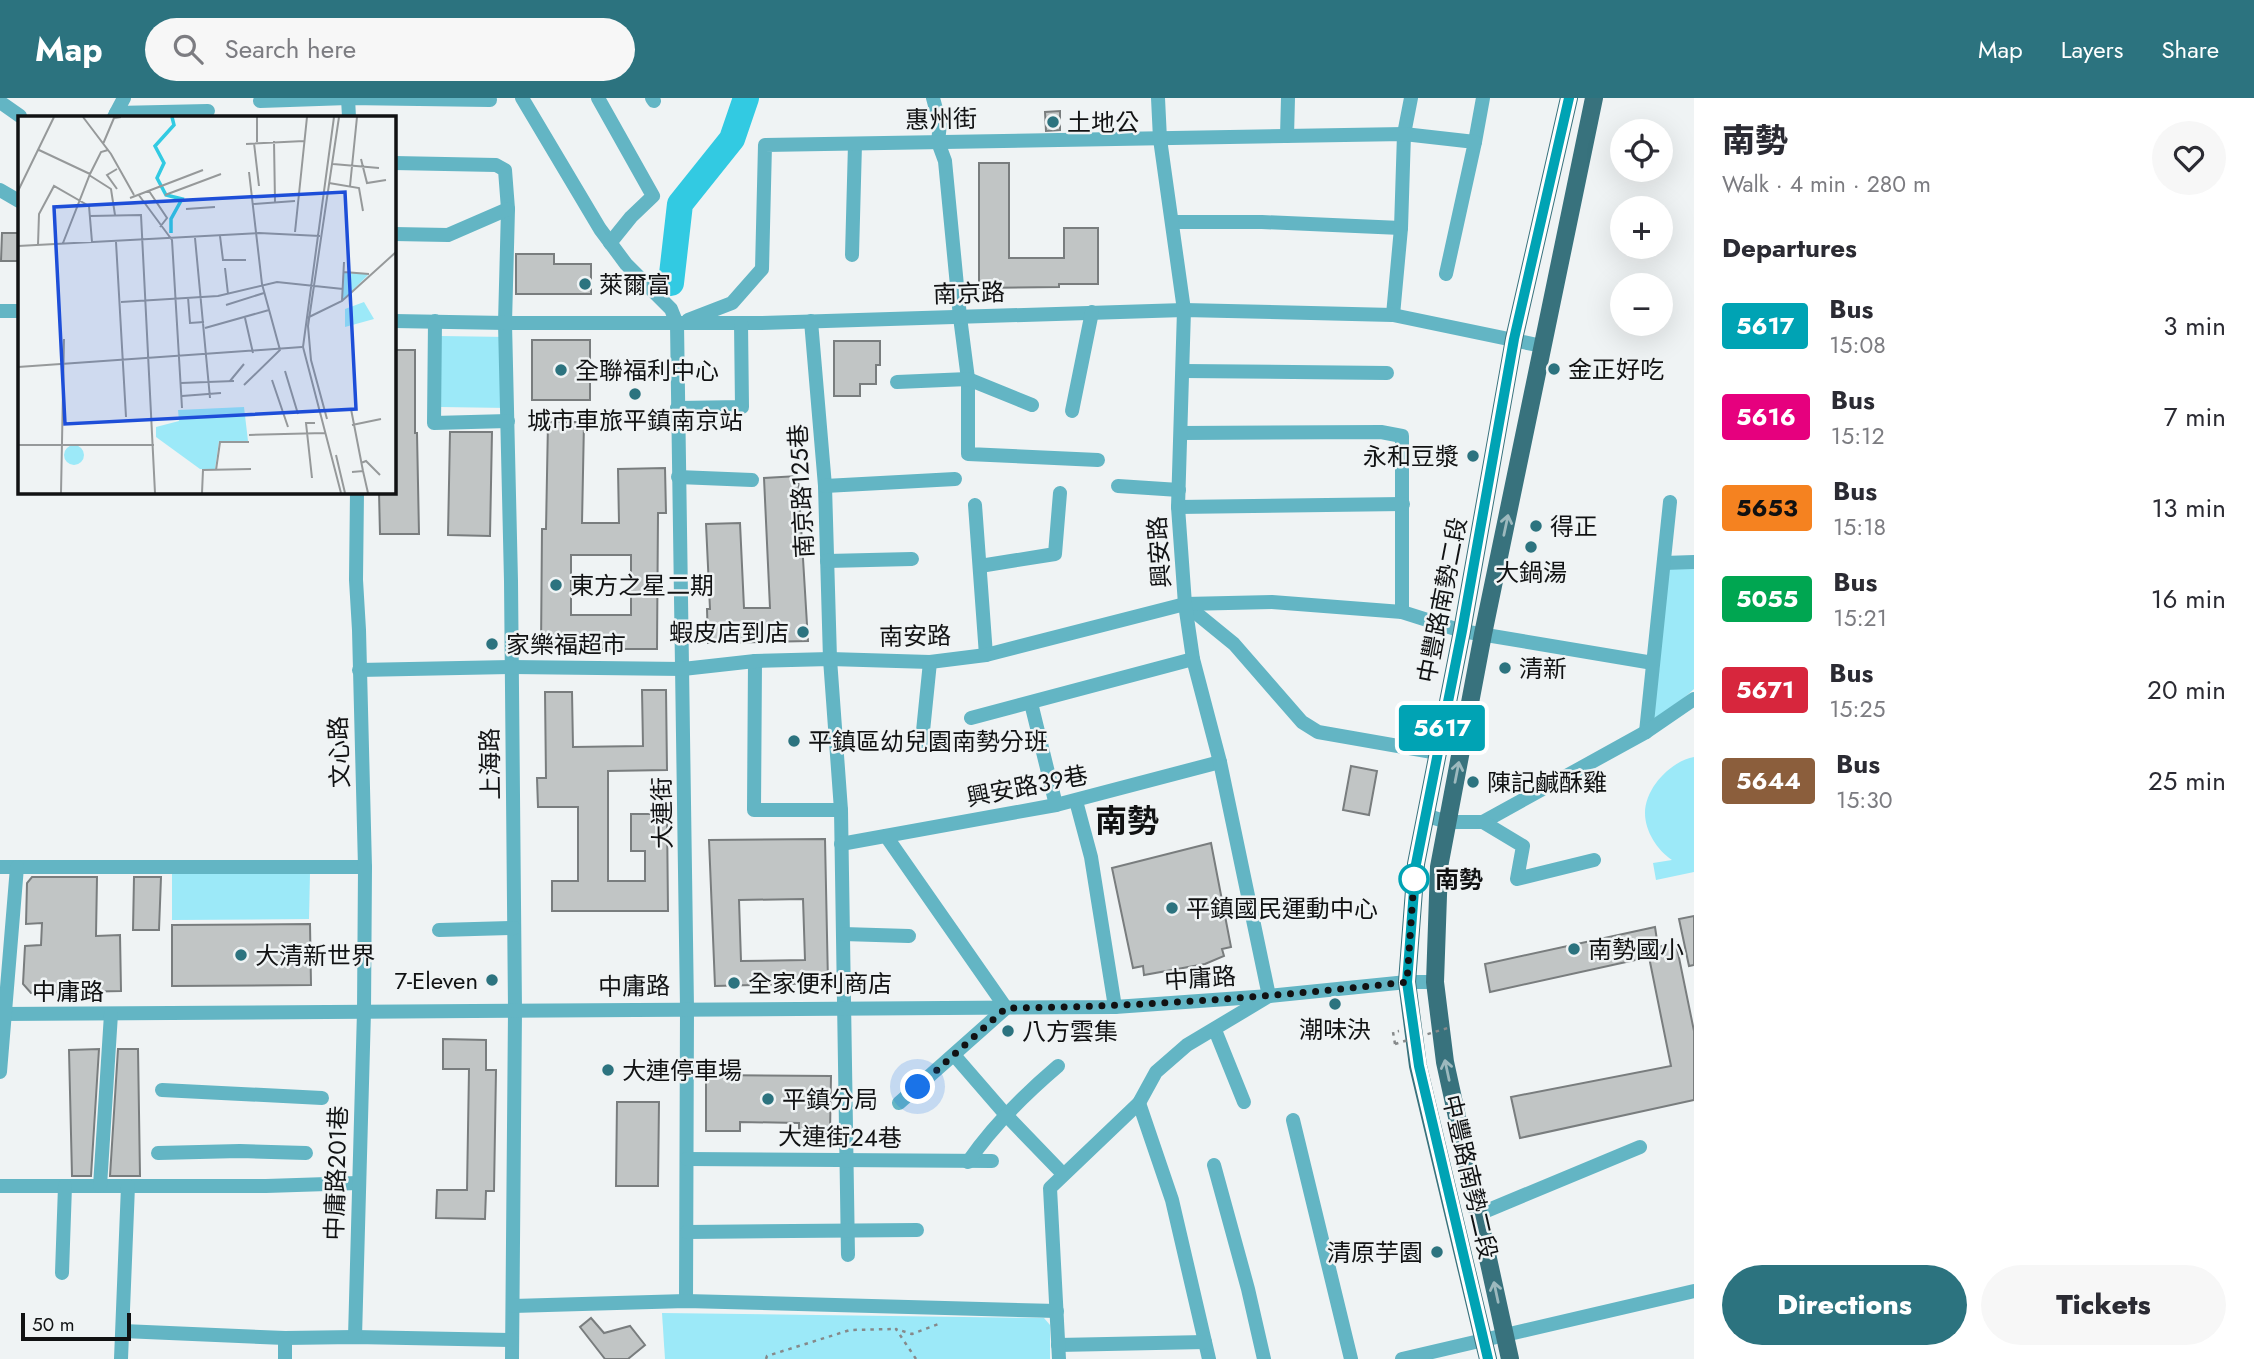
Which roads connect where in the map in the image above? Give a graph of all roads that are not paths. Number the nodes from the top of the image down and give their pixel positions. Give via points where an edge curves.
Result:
1 (124, 98) edge
2 (348, 98) edge
3 (522, 98) edge
4 (598, 98) edge
5 (933, 98) edge
6 (1158, 98) edge
7 (1288, 98) edge
8 (1411, 98) edge
9 (1483, 98) edge
10 (1569, 98) edge
11 (1594, 98) edge
12 (490, 100) dead end
13 (260, 101) dead end
14 (0, 102) edge
15 (207, 109) edge
16 (115, 115) edge
17 (20, 116) edge
18 (349, 116) edge
19 (1404, 134) junction
20 (1287, 136) junction
21 (1160, 139) junction
22 (938, 142) junction
23 (1475, 142) junction
24 (855, 144) junction
25 (396, 163) edge
26 (0, 190) edge
27 (18, 200) edge
28 (508, 209) junction
29 (1173, 222) junction
30 (1401, 228) junction
31 (396, 234) edge
32 (610, 243) junction
33 (852, 255) dead end
34 (1446, 274) dead end
35 (1184, 310) junction
36 (0, 311) edge
37 (18, 311) edge
38 (1092, 312) junction
39 (1393, 315) junction
40 (960, 317) junction
41 (396, 321) edge
42 (435, 321) junction
43 (811, 321) junction
44 (505, 323) junction
45 (741, 323) junction
46 (677, 324) junction
47 (1514, 339) junction
48 (1542, 346) junction
49 (1184, 371) junction
50 (1387, 373) dead end
51 (968, 379) junction
52 (897, 382) dead end
53 (1032, 405) dead end
54 (677, 408) junction
55 (1072, 411) dead end
56 (508, 421) junction
57 (1181, 433) junction
58 (1098, 460) dead end
59 (678, 477) junction
60 (752, 480) dead end
61 (955, 480) dead end
62 (825, 486) junction
63 (1118, 486) dead end
64 (1179, 489) junction
65 (1060, 493) dead end
66 (357, 494) edge
67 (1670, 502) dead end
68 (1403, 504) junction
69 (975, 505) dead end
70 (1178, 507) junction
71 (912, 559) dead end
72 (827, 561) junction
73 (1694, 562) edge
74 (1664, 563) junction
75 (980, 566) junction
76 (1185, 604) junction
77 (1402, 612) junction
78 (1462, 631) junction
79 (1483, 634) junction
80 (986, 655) junction
81 (830, 659) junction
82 (1193, 659) junction
83 (755, 661) junction
84 (930, 662) junction
85 (1653, 663) junction
86 (512, 667) junction
87 (683, 669) junction
88 (359, 670) junction
89 (1694, 699) edge
90 (1031, 703) junction
91 (971, 718) dead end
92 (1646, 732) junction
93 (922, 741) dead end
94 (1438, 753) junction
95 (1220, 762) junction
96 (1076, 801) junction
97 (1056, 805) junction
98 (841, 810) junction
99 (1425, 815) junction
100 (1483, 821) junction
101 (1447, 822) junction
102 (886, 836) junction
103 (841, 844) junction
104 (1594, 860) dead end
105 (0, 867) edge
106 (18, 867) junction
107 (365, 867) junction
108 (7, 905) edge
109 (514, 928) junction
110 (439, 930) dead end
111 (843, 934) junction
112 (909, 936) dead end
113 (4, 962) edge
114 (1407, 982) junction
115 (1434, 982) junction
116 (1269, 996) junction
117 (844, 1007) junction
118 (1115, 1007) junction
119 (687, 1008) junction
120 (1006, 1008) junction
121 (515, 1010) junction
122 (364, 1011) junction
123 (2, 1014) edge
124 (111, 1014) junction
125 (1215, 1030) junction
126 (954, 1055) junction
127 (1058, 1066) dead end
128 (0, 1072) edge
129 (162, 1090) dead end
130 (322, 1098) dead end
131 (1244, 1102) dead end
132 (900, 1103) dead end
133 (1139, 1103) junction
134 (1006, 1115) junction
135 (1293, 1120) dead end
136 (1640, 1147) dead end
137 (158, 1153) dead end
138 (306, 1153) dead end
139 (687, 1159) junction
140 (846, 1159) junction
141 (992, 1161) dead end
142 (968, 1162) junction
143 (1214, 1165) dead end
144 (1063, 1174) junction
145 (358, 1183) junction
146 (0, 1186) edge
147 (65, 1186) junction
148 (100, 1186) junction
149 (128, 1186) junction
150 (1479, 1214) junction
151 (917, 1230) dead end
152 (848, 1231) junction
153 (687, 1232) junction
154 (848, 1255) dead end
155 (62, 1273) dead end
156 (1694, 1291) edge
157 (686, 1301) junction
158 (513, 1306) junction
159 (1057, 1311) junction
160 (122, 1331) junction
161 (1506, 1334) junction
162 (355, 1337) junction
163 (285, 1338) junction
164 (512, 1340) junction
165 (1483, 1340) junction
166 (1205, 1342) junction
167 (1058, 1352) edge
168 (121, 1359) edge
169 (285, 1359) edge
170 (512, 1359) edge
171 (1209, 1359) edge
172 (1264, 1359) edge
173 (1351, 1359) edge
174 (1402, 1359) edge
175 (1488, 1359) edge
176 (1510, 1359) edge

1 - 16 street
2 - 12 street
2 - 13 street
2 - 18 street
3 - 32 street
4 - 32 street via 653,196
5 - 22 street via 940,124
6 - 21 street, 興安路
7 - 20 street
8 - 19 street
9 - 23 street
10 - 47 main road, 中豐路南勢二段
11 - 48 main road, 中豐路南勢二段
14 - 17 street
15 - 16 street
19 - 20 street, 惠州街
19 - 23 street, 惠州街
19 - 30 street
20 - 21 street, 惠州街
21 - 22 street, 惠州街
21 - 29 street, 興安路
22 - 24 street, 惠州街
22 - 40 street via 945,161
23 - 34 street
24 - 33 street
24 - 46 street, 惠州街 via 765,145 762,269 732,303
25 - 28 street, 上海路 via 496,165 505,170
26 - 27 street
28 - 31 street via 448,235
28 - 44 street, 上海路
29 - 30 street
29 - 35 street, 興安路
30 - 39 street
32 - 46 street via 671,309
35 - 38 street, 南京路
35 - 39 street, 南京路
35 - 49 street, 興安路
36 - 37 street
38 - 40 street, 南京路
38 - 55 street
39 - 47 street, 南京路
40 - 43 street, 南京路
40 - 51 street
41 - 42 street, 南京路
42 - 44 street, 南京路
42 - 56 street via 434,423
43 - 45 street, 南京路
43 - 62 street, 南京路125巷
44 - 46 street, 南京路
44 - 56 street, 上海路
45 - 46 street, 南京路
45 - 54 street via 742,407
46 - 54 street, 大連街
47 - 48 street, 南京路
47 - 78 main road, 中豐路南勢二段
79 -> 48 main road, 中豐路南勢二段
49 - 50 street
49 - 57 street, 興安路
51 - 52 street
51 - 53 street
51 - 58 street via 968,454
54 - 59 street, 大連街
56 - 86 street, 上海路
57 - 64 street, 興安路
57 - 68 street via 1381,432 1402,436
59 - 60 street
59 - 87 street, 大連街
61 - 62 street
62 - 72 street, 南京路125巷
63 - 64 street
64 - 70 street, 興安路
65 - 75 street via 1055,554
66 - 88 street, 文心路
67 - 74 street
68 - 70 street
68 - 77 street
69 - 75 street
70 - 76 street, 興安路
71 - 72 street
72 - 81 street, 南京路125巷
73 - 74 street
74 - 85 street
75 - 80 street
76 - 77 street, 南安路 via 1272,602
76 - 80 street, 南安路
76 - 82 street, 興安路
76 - 94 street via 1234,644 1302,722 1318,732
77 - 78 street, 南安路
78 - 79 street, 南安路
78 - 94 main road, 中豐路南勢二段
79 - 85 street, 南安路
101 -> 79 main road, 中豐路南勢二段
80 - 84 street, 南安路
81 - 83 street, 南安路
81 - 84 street, 南安路
81 - 98 street, 南京路125巷
82 - 90 street
82 - 95 street, 興安路
83 - 87 street, 南安路
83 - 98 street via 754,810
84 - 93 street
85 - 92 street
86 - 87 street, 南安路
86 - 88 street, 南安路
86 - 109 street, 上海路
87 - 119 street, 大連街
88 - 107 street, 文心路
89 - 92 street
90 - 91 street
90 - 97 street
92 - 100 street
94 - 99 main road, 中豐路南勢二段
95 - 96 street, 興安路39巷
95 - 116 street, 興安路
96 - 97 street, 興安路39巷
96 - 118 street via 1091,857
97 - 102 street, 興安路39巷
98 - 103 street, 南京路125巷
99 - 101 street
99 - 114 main road, 中豐路南勢二段 via 1416,864
100 - 101 street
100 - 104 street via 1523,846 1517,879
101 - 115 main road, 中豐路南勢二段 via 1438,867
102 - 103 street, 興安路39巷
102 - 120 street
103 - 111 street, 南京路125巷
105 - 106 street
106 - 107 street
106 - 108 street
107 - 122 street, 文心路
108 - 113 street
109 - 110 street
109 - 121 street, 上海路
111 - 112 street
111 - 117 street, 南京路125巷
113 - 123 street
114 - 115 street, 中庸路
114 - 116 street, 中庸路
114 - 165 main road, 中豐路南勢二段 via 1419,1066
150 -> 115 main road, 中豐路南勢二段 via 1445,1062
116 - 118 street, 中庸路
116 - 125 street, 中庸路
117 - 119 street, 中庸路
117 - 120 street, 中庸路
117 - 140 street, 南京路125巷
118 - 120 street, 中庸路
119 - 121 street, 中庸路
119 - 139 street, 大連街
120 - 126 street
121 - 122 street, 中庸路
121 - 158 street, 上海路
122 - 124 street, 中庸路
122 - 145 street, 中庸路201巷
123 - 124 street, 中庸路
123 - 128 street
124 - 148 street
125 - 131 street
125 - 133 street, 中庸路 via 1187,1045 1156,1072
126 - 132 street
126 - 134 street
127 - 134 street
129 - 130 street
133 - 144 street, 中庸路
133 - 166 street via 1172,1200
134 - 142 street
134 - 144 street
135 - 173 street
136 - 150 street
137 - 138 street
139 - 140 street, 大連街24巷
139 - 153 street, 大連街
140 - 142 street, 大連街24巷
140 - 152 street, 南京路125巷
141 - 142 street, 大連街24巷
143 - 172 street
144 - 159 street, 中庸路 via 1050,1188
145 - 149 street
145 - 162 street, 中庸路201巷
146 - 147 street
147 - 148 street
147 - 155 street
148 - 149 street
149 - 160 street
161 -> 150 main road, 中豐路南勢二段
151 - 152 street
152 - 153 street
152 - 154 street, 南京路125巷
153 - 157 street, 大連街
156 - 161 street
157 - 158 street
157 - 159 street
158 - 164 street, 上海路
159 - 167 street
160 - 163 street
160 - 168 street
161 - 165 street
161 - 176 main road, 中豐路南勢二段
162 - 163 street
162 - 164 street
163 - 169 street
164 - 170 street, 上海路
165 - 174 street
165 - 175 main road, 中豐路南勢二段
166 - 167 street
166 - 171 street

